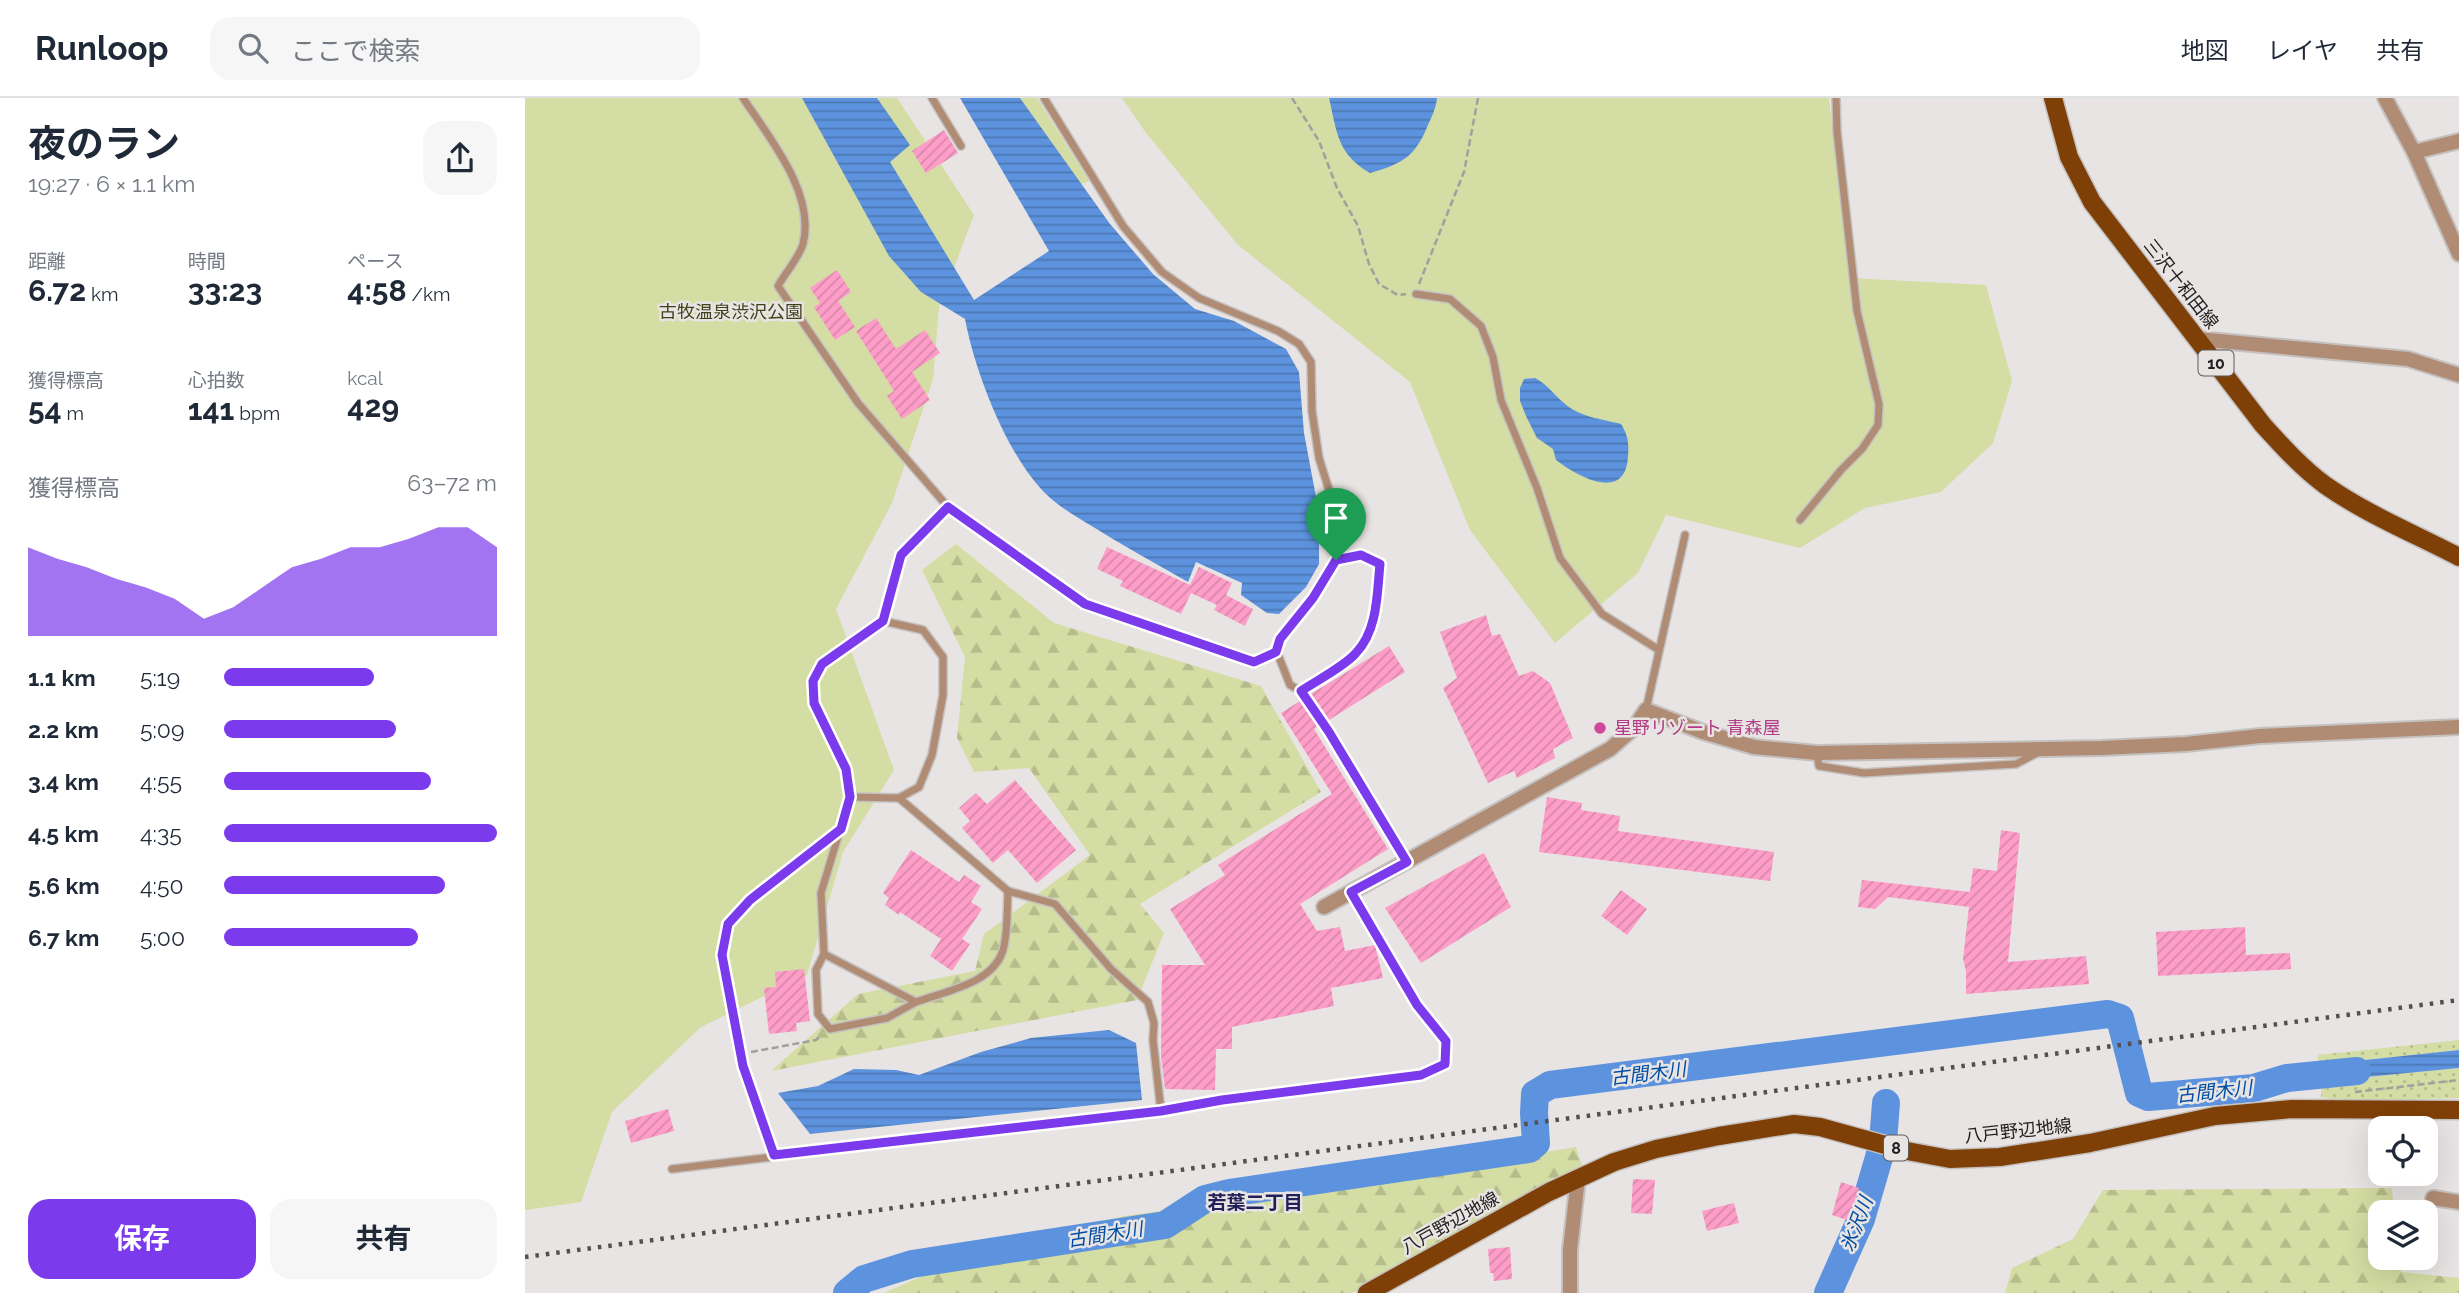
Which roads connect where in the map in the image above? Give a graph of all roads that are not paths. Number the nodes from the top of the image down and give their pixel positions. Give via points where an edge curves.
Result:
1 (743, 98) edge
2 (932, 98) edge
3 (1044, 98) edge
4 (1836, 98) edge
5 (2053, 98) edge
6 (2385, 98) edge
7 (2459, 141) edge
8 (961, 146) dead end
9 (2414, 152) junction
10 (2459, 254) edge
11 (1416, 294) road end
12 (2198, 339) junction
13 (2459, 374) edge
14 (948, 507) junction
15 (1800, 520) dead end
16 (1685, 536) dead end
17 (2459, 557) edge
18 (1336, 560) junction
19 (883, 621) junction
20 (1659, 649) junction
21 (1276, 652) junction
22 (1301, 691) junction
23 (1646, 710) junction
24 (2459, 727) edge
25 (2044, 749) junction
26 (1817, 753) junction
27 (850, 797) junction
28 (899, 798) junction
29 (841, 829) junction
30 (1407, 862) junction
31 (1008, 891) junction
32 (1351, 892) junction
33 (1324, 907) dead end
34 (824, 954) junction
35 (916, 1002) junction
36 (2459, 1110) edge
37 (1161, 1111) junction
38 (774, 1155) junction
39 (671, 1169) dead end
40 (1578, 1178) junction
41 (2433, 1198) dead end
42 (2459, 1202) edge
43 (1367, 1293) edge
44 (1570, 1293) edge

1 - 14 lane via 796,183 805,216 803,245 778,286 858,403
2 - 8 lane
3 - 18 lane via 1123,226 1162,272 1199,298 1278,331 1299,344 1311,362 1318,458 1335,509
4 - 15 lane via 1857,311 1879,404 1878,425
5 - 12 main road, 三沢十和田線 / 10 via 2069,157 2092,202
6 - 9 street
7 - 9 street
9 - 10 street
11 - 20 lane via 1450,299 1481,326 1501,400 1538,488 1560,558 1602,614
12 - 13 street via 2408,359
12 - 17 main road, 三沢十和田線 / 10 via 2263,425 2325,485
14 - 19 lane via 901,555
14 - 21 lane via 1085,604 1254,662
16 - 20 lane
18 - 21 lane via 1280,639
18 - 22 lane via 1361,555 1380,564 1377,604 1370,630 1356,653
19 - 27 lane via 822,664 813,681 814,703 846,769
19 - 28 lane via 923,630 943,657 943,695 932,755 919,788
20 - 23 lane
21 - 22 lane via 1290,685
22 - 30 lane
23 - 26 street via 1754,747
23 - 30 street via 1610,749
24 - 25 street
25 - 26 street
25 - 26 lane via 2016,764 1864,773 1819,766
27 - 28 lane
27 - 29 lane
28 - 31 lane
29 - 34 lane via 821,894
29 - 38 lane via 750,900 728,924 722,955 741,1054
30 - 32 street
31 - 35 lane via 1004,946 998,963 974,982
31 - 37 lane via 1055,904 1111,969 1148,1002
32 - 33 street
32 - 37 lane via 1417,1005 1446,1041 1445,1064 1421,1075
34 - 35 lane
34 - 35 lane via 816,970 818,1014 830,1029 887,1018
36 - 40 main road, 八戸野辺地線 / 8 via 2292,1109 2215,1116 2090,1143 2000,1157 1950,1159 1794,1124 1656,1149
37 - 38 lane
38 - 39 lane
40 - 43 main road, 八戸野辺地線 / 8
40 - 44 street
41 - 42 street

